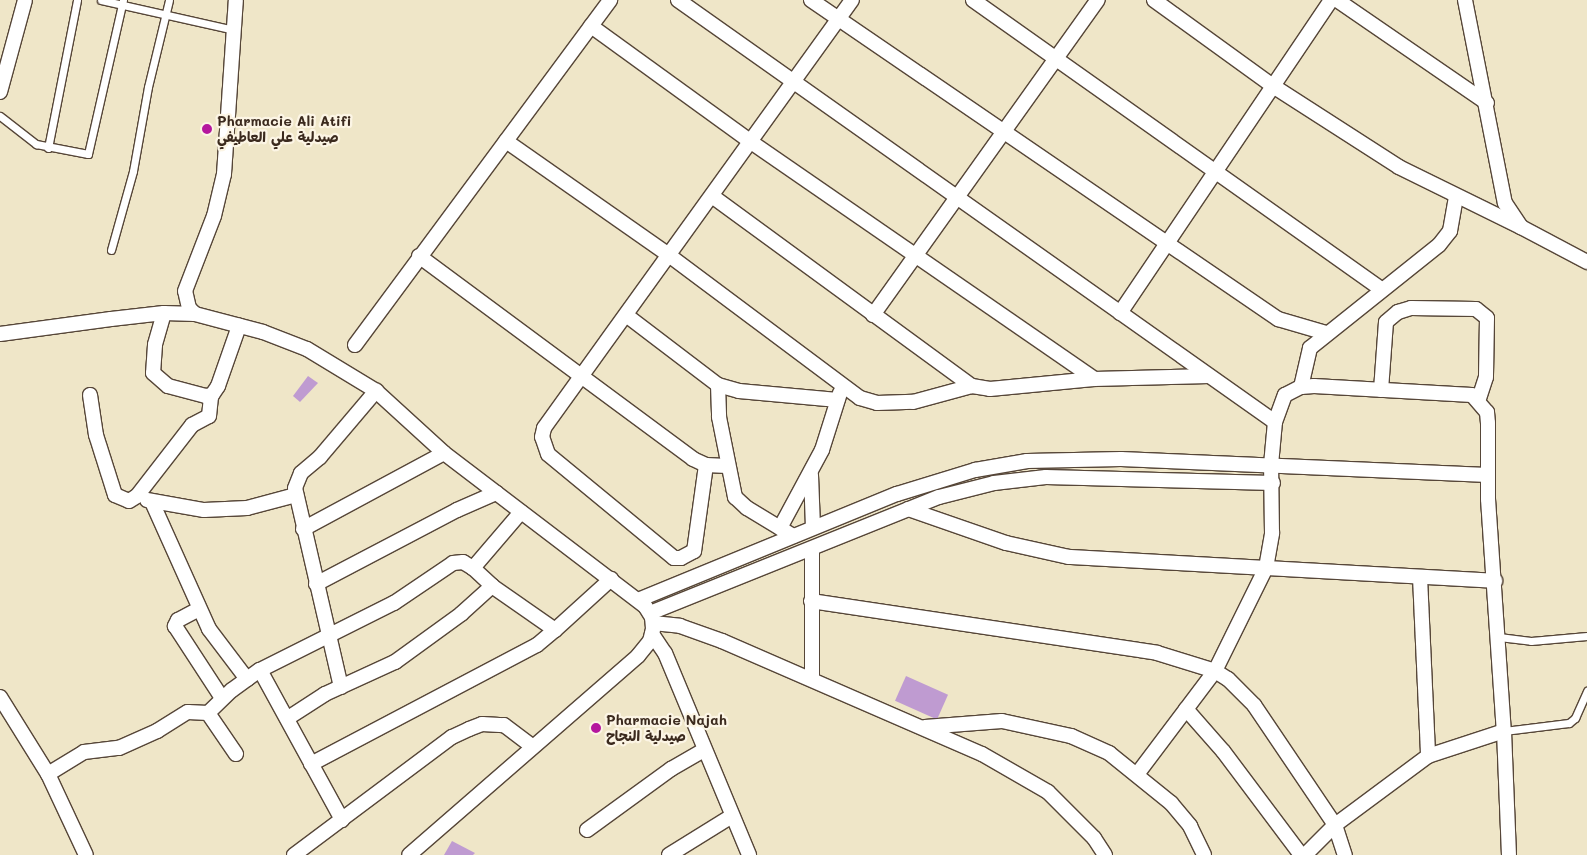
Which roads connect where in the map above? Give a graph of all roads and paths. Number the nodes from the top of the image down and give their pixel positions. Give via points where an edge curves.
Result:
1 (25, 0) edge
2 (77, 0) edge
3 (101, 0) edge
4 (169, 0) edge
5 (236, 0) edge
6 (610, 0) edge
7 (678, 0) edge
8 (811, 0) edge
9 (852, 0) edge
10 (973, 0) edge
11 (1098, 0) edge
12 (1154, 0) edge
13 (1331, 0) edge
14 (1337, 0) edge
15 (1465, 0) edge
16 (122, 3) edge
17 (1357, 7) edge
18 (165, 15) junction
19 (838, 19) junction
20 (591, 26) junction
21 (234, 30) junction
22 (1056, 58) junction
23 (792, 84) junction
24 (1273, 86) junction
25 (0, 92) edge
26 (1487, 103) junction
27 (0, 116) edge
28 (1004, 129) junction
29 (506, 141) junction
30 (751, 142) junction
31 (48, 148) junction
32 (1216, 170) junction
33 (712, 196) junction
34 (1456, 198) junction
35 (956, 199) junction
36 (1521, 227) junction
37 (1168, 241) junction
38 (111, 250) dead end
39 (916, 254) junction
40 (419, 256) junction
41 (670, 256) junction
42 (1587, 262) edge
43 (1382, 290) junction
44 (164, 313) junction
45 (1120, 313) junction
46 (195, 314) junction
47 (626, 315) junction
48 (873, 315) junction
49 (239, 326) junction
50 (1326, 333) junction
51 (0, 334) edge
52 (355, 345) dead end
53 (581, 375) junction
54 (1209, 376) junction
55 (1094, 379) junction
56 (718, 386) junction
57 (972, 386) junction
58 (1301, 387) junction
59 (1381, 390) junction
60 (376, 391) junction
61 (840, 394) junction
62 (90, 395) dead end
63 (211, 396) junction
64 (1479, 399) junction
65 (1274, 422) junction
66 (444, 453) junction
67 (706, 465) junction
68 (1271, 465) junction
69 (727, 466) junction
70 (810, 475) junction
71 (1488, 475) junction
72 (1273, 483) junction
73 (496, 493) junction
74 (296, 495) junction
75 (137, 496) junction
76 (152, 502) junction
77 (908, 509) junction
78 (522, 512) junction
79 (813, 527) junction
80 (780, 528) junction
81 (303, 529) junction
82 (793, 536) junction
83 (812, 549) junction
84 (473, 568) junction
85 (1266, 568) junction
86 (1420, 577) junction
87 (611, 580) junction
88 (1495, 581) junction
89 (316, 584) junction
90 (492, 586) junction
91 (638, 600) junction
92 (811, 601) junction
93 (199, 609) junction
94 (652, 623) junction
95 (555, 630) junction
96 (331, 635) junction
97 (1587, 636) edge
98 (1498, 637) junction
99 (260, 670) junction
100 (1215, 671) junction
101 (812, 678) junction
102 (247, 679) junction
103 (341, 687) junction
104 (1587, 691) edge
105 (0, 697) edge
106 (222, 698) junction
107 (1186, 709) junction
108 (208, 713) junction
109 (288, 718) junction
110 (924, 727) junction
111 (1504, 731) junction
112 (532, 746) junction
113 (704, 750) junction
114 (236, 754) dead end
115 (1428, 756) junction
116 (311, 764) junction
117 (1138, 773) junction
118 (48, 774) junction
119 (732, 816) junction
120 (342, 820) junction
121 (1335, 825) junction
122 (587, 830) dead end
123 (86, 855) edge
124 (294, 855) edge
125 (409, 855) edge
126 (669, 855) edge
127 (748, 855) edge
128 (1105, 855) edge
129 (1204, 855) edge
130 (1303, 855) edge
131 (1344, 855) edge
132 (1509, 855) edge

1 - 25 street
2 - 31 lane
3 - 16 lane
4 - 18 lane
5 - 21 street
6 - 20 street
7 - 23 street
8 - 19 street
9 - 19 street
10 - 22 street
11 - 22 street
12 - 24 street
13 - 24 street
14 - 17 street
15 - 26 street
16 - 18 lane
16 - 31 lane via 91,150 82,155
17 - 26 street
18 - 21 lane
18 - 38 lane via 133,171
19 - 23 street
19 - 28 street
20 - 29 street
20 - 30 street
21 - 46 street via 224,174 214,216 184,290 189,308
22 - 28 street
22 - 32 street
23 - 30 street
23 - 35 street
24 - 32 street
24 - 34 street via 1399,168
26 - 36 street via 1502,197
27 - 31 lane via 26,139
28 - 35 street
28 - 37 street
29 - 40 street
29 - 41 street
30 - 33 street
30 - 39 street
32 - 37 street
32 - 43 street
33 - 41 street
33 - 48 street
34 - 36 street
34 - 43 street via 1450,231 1439,245
35 - 39 street
35 - 45 street
36 - 42 street
37 - 45 street
37 - 50 street via 1278,319
39 - 48 street
39 - 55 street
40 - 52 street
40 - 53 street
41 - 47 street
41 - 61 street
43 - 50 street
44 - 46 street
44 - 51 street
44 - 63 street via 152,366 156,379 168,386
45 - 54 street
46 - 49 street
47 - 53 street
47 - 56 street
48 - 57 street
49 - 60 street via 307,349
49 - 63 street via 228,362
50 - 58 street via 1310,348
53 - 67 street
53 - 67 street via 544,428 544,446 548,454 674,558 694,551
54 - 55 street
54 - 65 street
55 - 57 street via 990,389
56 - 61 street via 739,391
56 - 69 street
57 - 61 street via 893,404
58 - 59 street
58 - 65 street via 1285,395
59 - 64 street via 1458,392
59 - 64 street via 1386,322 1398,312 1411,308 1476,309 1487,318 1486,376
60 - 66 street
60 - 74 street via 320,458 301,473 296,482
61 - 70 street
62 - 75 street via 96,435 115,495 123,501
63 - 75 street via 209,416 187,430
64 - 71 street via 1487,412
65 - 68 street
66 - 73 street
66 - 81 street
67 - 69 street
68 - 71 street
68 - 72 street
68 - 79 street via 1086,458 1027,461 975,470 897,494
69 - 80 street via 732,489 740,503
70 - 79 street
70 - 80 street
71 - 88 street
72 - 77 street via 1046,478 975,488
72 - 85 street via 1272,533
73 - 78 street
73 - 89 street
74 - 76 street via 247,508 220,510
74 - 81 street
75 - 76 street
76 - 93 street
77 - 83 street
77 - 85 street via 1006,543 1069,558
78 - 84 street
78 - 87 street
79 - 82 street
80 - 82 street
81 - 89 street
82 - 91 street
83 - 92 street
83 - 94 street
84 - 90 street
84 - 96 street via 462,562 452,563 394,603
85 - 86 street
85 - 100 street
86 - 88 street
86 - 115 street
87 - 91 street
87 - 95 street
88 - 98 street
89 - 96 street
90 - 95 street
90 - 103 street via 461,614 402,657
91 - 94 street
92 - 100 street via 1157,653
92 - 101 street
93 - 102 street via 216,640
93 - 106 street via 178,620 175,626
94 - 101 street via 698,631
94 - 112 street via 638,656
94 - 113 street
95 - 116 street via 538,646
96 - 99 street
96 - 103 street
97 - 98 lane via 1531,641
98 - 111 street
99 - 102 street
99 - 109 street
100 - 107 street
100 - 121 street via 1228,679 1254,705
101 - 110 street
102 - 106 street
103 - 109 street
104 - 111 lane via 1575,718 1569,723
105 - 118 street
106 - 108 street
107 - 117 street
107 - 130 street
108 - 114 street
108 - 118 street via 191,711 119,748 84,752
109 - 116 street
110 - 117 street via 1002,721 1034,726 1109,753
110 - 128 street via 998,762 1048,792 1089,832
111 - 115 street
111 - 132 street
112 - 120 street via 504,725 482,724 452,737
112 - 125 street
113 - 119 street
113 - 122 street via 671,769
115 - 121 street
116 - 120 street
117 - 129 street via 1190,826
118 - 123 street
119 - 126 street
119 - 127 street
120 - 124 street
121 - 130 street
121 - 131 street

